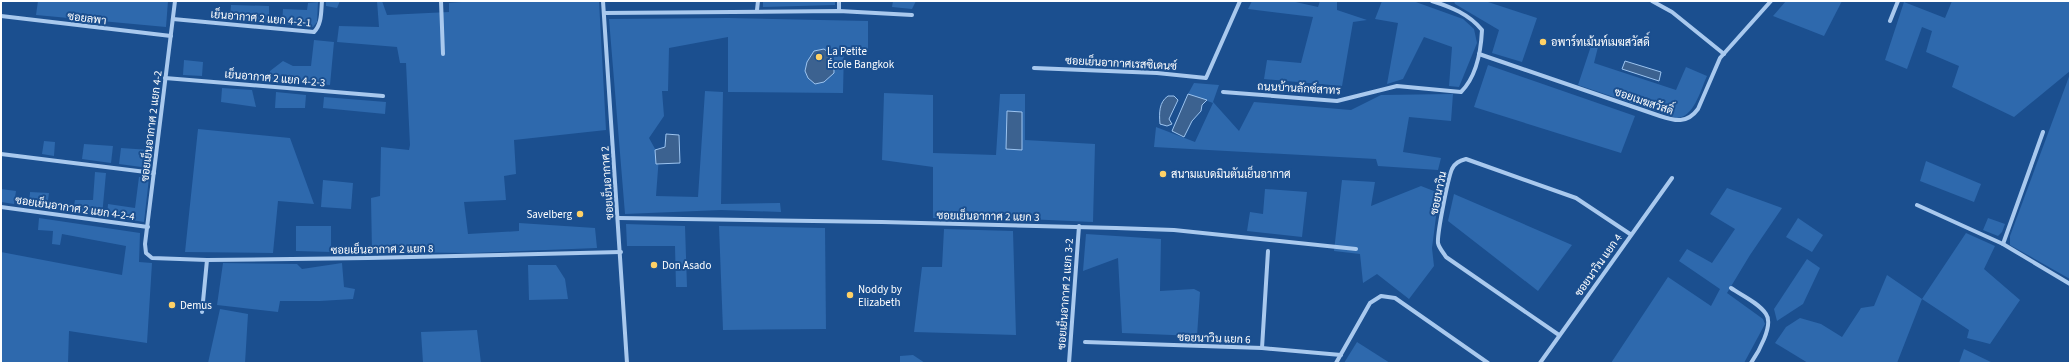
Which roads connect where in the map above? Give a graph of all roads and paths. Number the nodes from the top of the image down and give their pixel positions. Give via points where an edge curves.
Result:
1 (175, 1) edge
2 (322, 1) edge
3 (441, 1) edge
4 (603, 1) edge
5 (758, 1) edge
6 (839, 1) edge
7 (1240, 1) edge
8 (1432, 1) edge
9 (1652, 1) edge
10 (1771, 1) edge
11 (1898, 1) edge
12 (757, 10) junction
13 (839, 11) junction
14 (604, 13) junction
15 (912, 15) dead end
16 (1, 16) edge
17 (173, 19) junction
18 (1890, 21) dead end
19 (171, 36) junction
20 (443, 54) dead end
21 (1479, 54) junction
22 (1724, 54) junction
23 (1034, 68) dead end
24 (166, 78) junction
25 (1223, 92) dead end
26 (383, 96) dead end
27 (2043, 132) dead end
28 (1, 154) edge
29 (154, 173) junction
30 (1672, 178) dead end
31 (1917, 205) dead end
32 (1, 207) edge
33 (619, 218) junction
34 (1079, 226) junction
35 (148, 228) junction
36 (1630, 234) junction
37 (2002, 244) junction
38 (1356, 249) dead end
39 (1268, 251) dead end
40 (621, 252) junction
41 (146, 253) joint
42 (207, 260) junction
43 (2070, 284) edge
44 (1731, 288) dead end
45 (202, 312) dead end
46 (1559, 335) junction
47 (1085, 342) dead end
48 (1262, 348) junction
49 (1341, 355) junction
50 (627, 363) edge
51 (1070, 363) edge
52 (1336, 363) edge
53 (1488, 363) edge
54 (1540, 363) edge
55 (1751, 363) edge

1 - 17 street, ซอยเย็นอากาศ 2 แยก 4-2
2 - 17 street, เย็นอากาศ 2 แยก 4-2-1 via 320,21 314,32
3 - 20 street
4 - 14 street, ซอยเย็นอากาศ 2
5 - 12 street
6 - 13 street
7 - 23 street, ซอยเย็นอากาศเรสซิเดนซ์ via 1206,78 1157,73
8 - 21 street, ถนนบ้านลักซ์สาทร via 1453,8 1475,21 1482,30
9 - 22 street via 1672,12
10 - 22 street, ซอยเมฆสวัสดิ์
11 - 18 street
12 - 13 street
12 - 14 street
13 - 15 street
14 - 33 street, ซอยเย็นอากาศ 2
16 - 19 street, ซอยลพา
17 - 19 street, ซอยเย็นอากาศ 2 แยก 4-2
19 - 24 street, ซอยเย็นอากาศ 2 แยก 4-2
21 - 22 street, ซอยเมฆสวัสดิ์ via 1675,121 1688,119 1694,114
21 - 25 street, ถนนบ้านลักซ์สาทร via 1474,72 1461,92 1397,86 1337,101
24 - 26 street, เย็นอากาศ 2 แยก 4-2-3
24 - 29 street, ซอยเย็นอากาศ 2 แยก 4-2
27 - 37 street
28 - 29 street
29 - 35 street, ซอยเย็นอากาศ 2 แยก 4-2
30 - 36 street, ซอยนาวิน แยก 4
31 - 37 street
32 - 35 street, ซอยเย็นอากาศ 2 แยก 4-2-4
33 - 34 street, ซอยเย็นอากาศ 2 แยก 3
33 - 40 street, ซอยเย็นอากาศ 2
34 - 38 street, ซอยเย็นอากาศ 2 แยก 3 via 1174,230
34 - 51 street, ซอยเย็นอากาศ 2 แยก 3-2
35 - 41 street, ซอยเย็นอากาศ 2 แยก 4-2
36 - 46 street, ซอยนาวิน แยก 4
36 - 46 street, ซอยนาวิน via 1576,198 1562,192 1466,159 1458,161 1452,170 1440,229 1438,242 1441,250 1446,257
37 - 43 street
39 - 48 street
40 - 42 street, ซอยเย็นอากาศ 2 แยก 8
40 - 50 street, ซอยเย็นอากาศ 2
41 - 42 street, ซอยเย็นอากาศ 2 แยก 8 via 152,258
42 - 45 street
44 - 55 street via 1767,314 1770,323
46 - 54 street, ซอยนาวิน แยก 4
47 - 48 street, ซอยนาวิน แยก 6
48 - 49 street, ซอยนาวิน แยก 6
49 - 52 street
49 - 53 street via 1370,303 1381,296 1395,298

